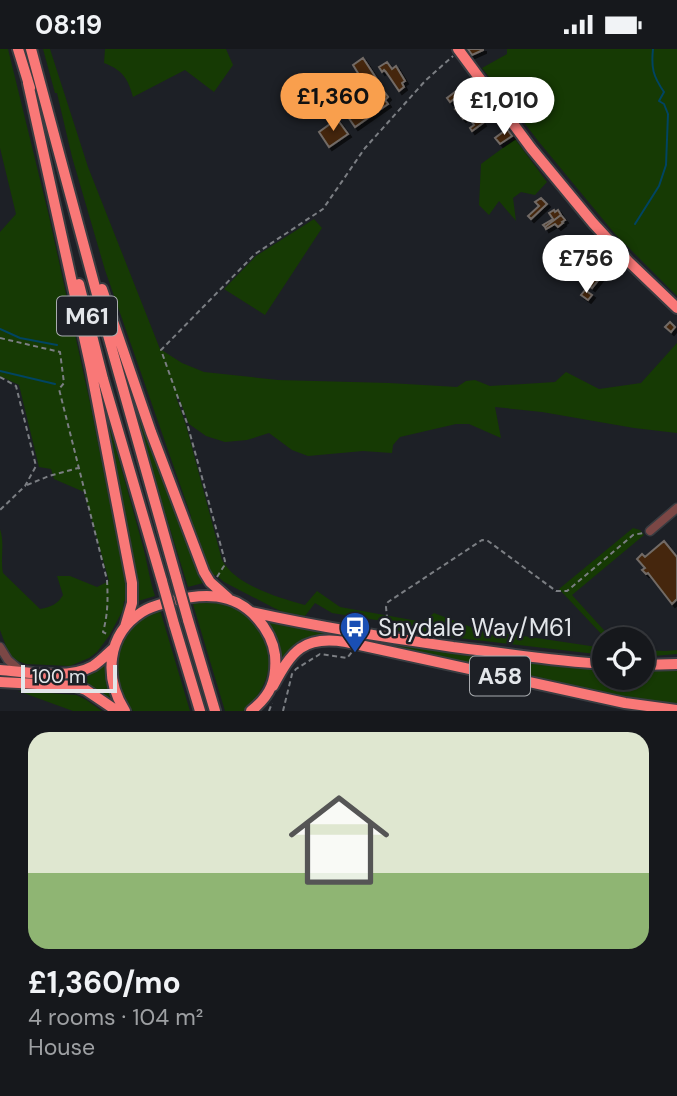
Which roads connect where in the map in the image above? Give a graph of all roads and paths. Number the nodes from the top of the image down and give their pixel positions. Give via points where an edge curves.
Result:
1 (18, 49) edge
2 (32, 49) edge
3 (459, 50) edge
4 (28, 83) junction
5 (73, 200) junction
6 (677, 308) edge
7 (0, 338) edge
8 (0, 377) edge
9 (79, 468) junction
10 (25, 486) junction
11 (677, 508) edge
12 (0, 510) edge
13 (650, 531) joint
14 (202, 564) junction
15 (216, 577) dead end
16 (228, 598) junction
17 (251, 612) junction
18 (285, 620) junction
19 (125, 627) junction
20 (388, 631) dead end
21 (110, 635) dead end
22 (1, 648) edge
23 (114, 648) junction
24 (358, 654) dead end
25 (592, 663) edge
26 (677, 663) edge
27 (655, 664) edge
28 (0, 670) edge
29 (22, 672) junction
30 (4, 682) edge
31 (271, 694) junction
32 (214, 708) edge
33 (200, 710) edge
34 (677, 710) edge
35 (117, 711) edge
36 (125, 711) edge
37 (251, 711) edge
38 (263, 711) edge
39 (269, 711) edge
40 (283, 711) edge

1 - 4 highway, M61
2 - 5 highway, M61
3 - 6 highway via 593,223
3 - 15 path via 365,148 323,209 255,254 161,350 187,423 225,561
4 - 19 highway, M61 via 132,583
4 - 33 highway, M61, bridge via 103,379
5 - 14 highway, M61 via 155,444
5 - 32 highway, M61, bridge
7 - 9 path via 60,352 64,383 59,389
8 - 10 path via 16,386 36,466
9 - 10 path
9 - 21 path via 107,580 103,632
10 - 12 path
11 - 13 street
13 - 20 path via 633,535 567,591 556,591 482,540 388,602
14 - 16 highway via 210,582
14 - 18 highway via 223,588
16 - 17 highway, A58
16 - 19 highway, A58 via 188,597 152,607
17 - 18 highway, A58
17 - 31 highway, A58 via 274,649
18 - 25 highway, A58
19 - 23 highway, A58
22 - 28 street
22 - 29 street
23 - 29 highway, A58 via 78,672
23 - 36 highway, A58 via 111,680
24 - 40 path via 352,652 347,658 320,654 296,669
26 - 27 highway
28 - 29 highway, A58
28 - 30 street
30 - 35 highway via 75,686
31 - 34 highway, A58 via 297,650 324,640
31 - 37 highway, A58
31 - 38 highway
31 - 39 path

